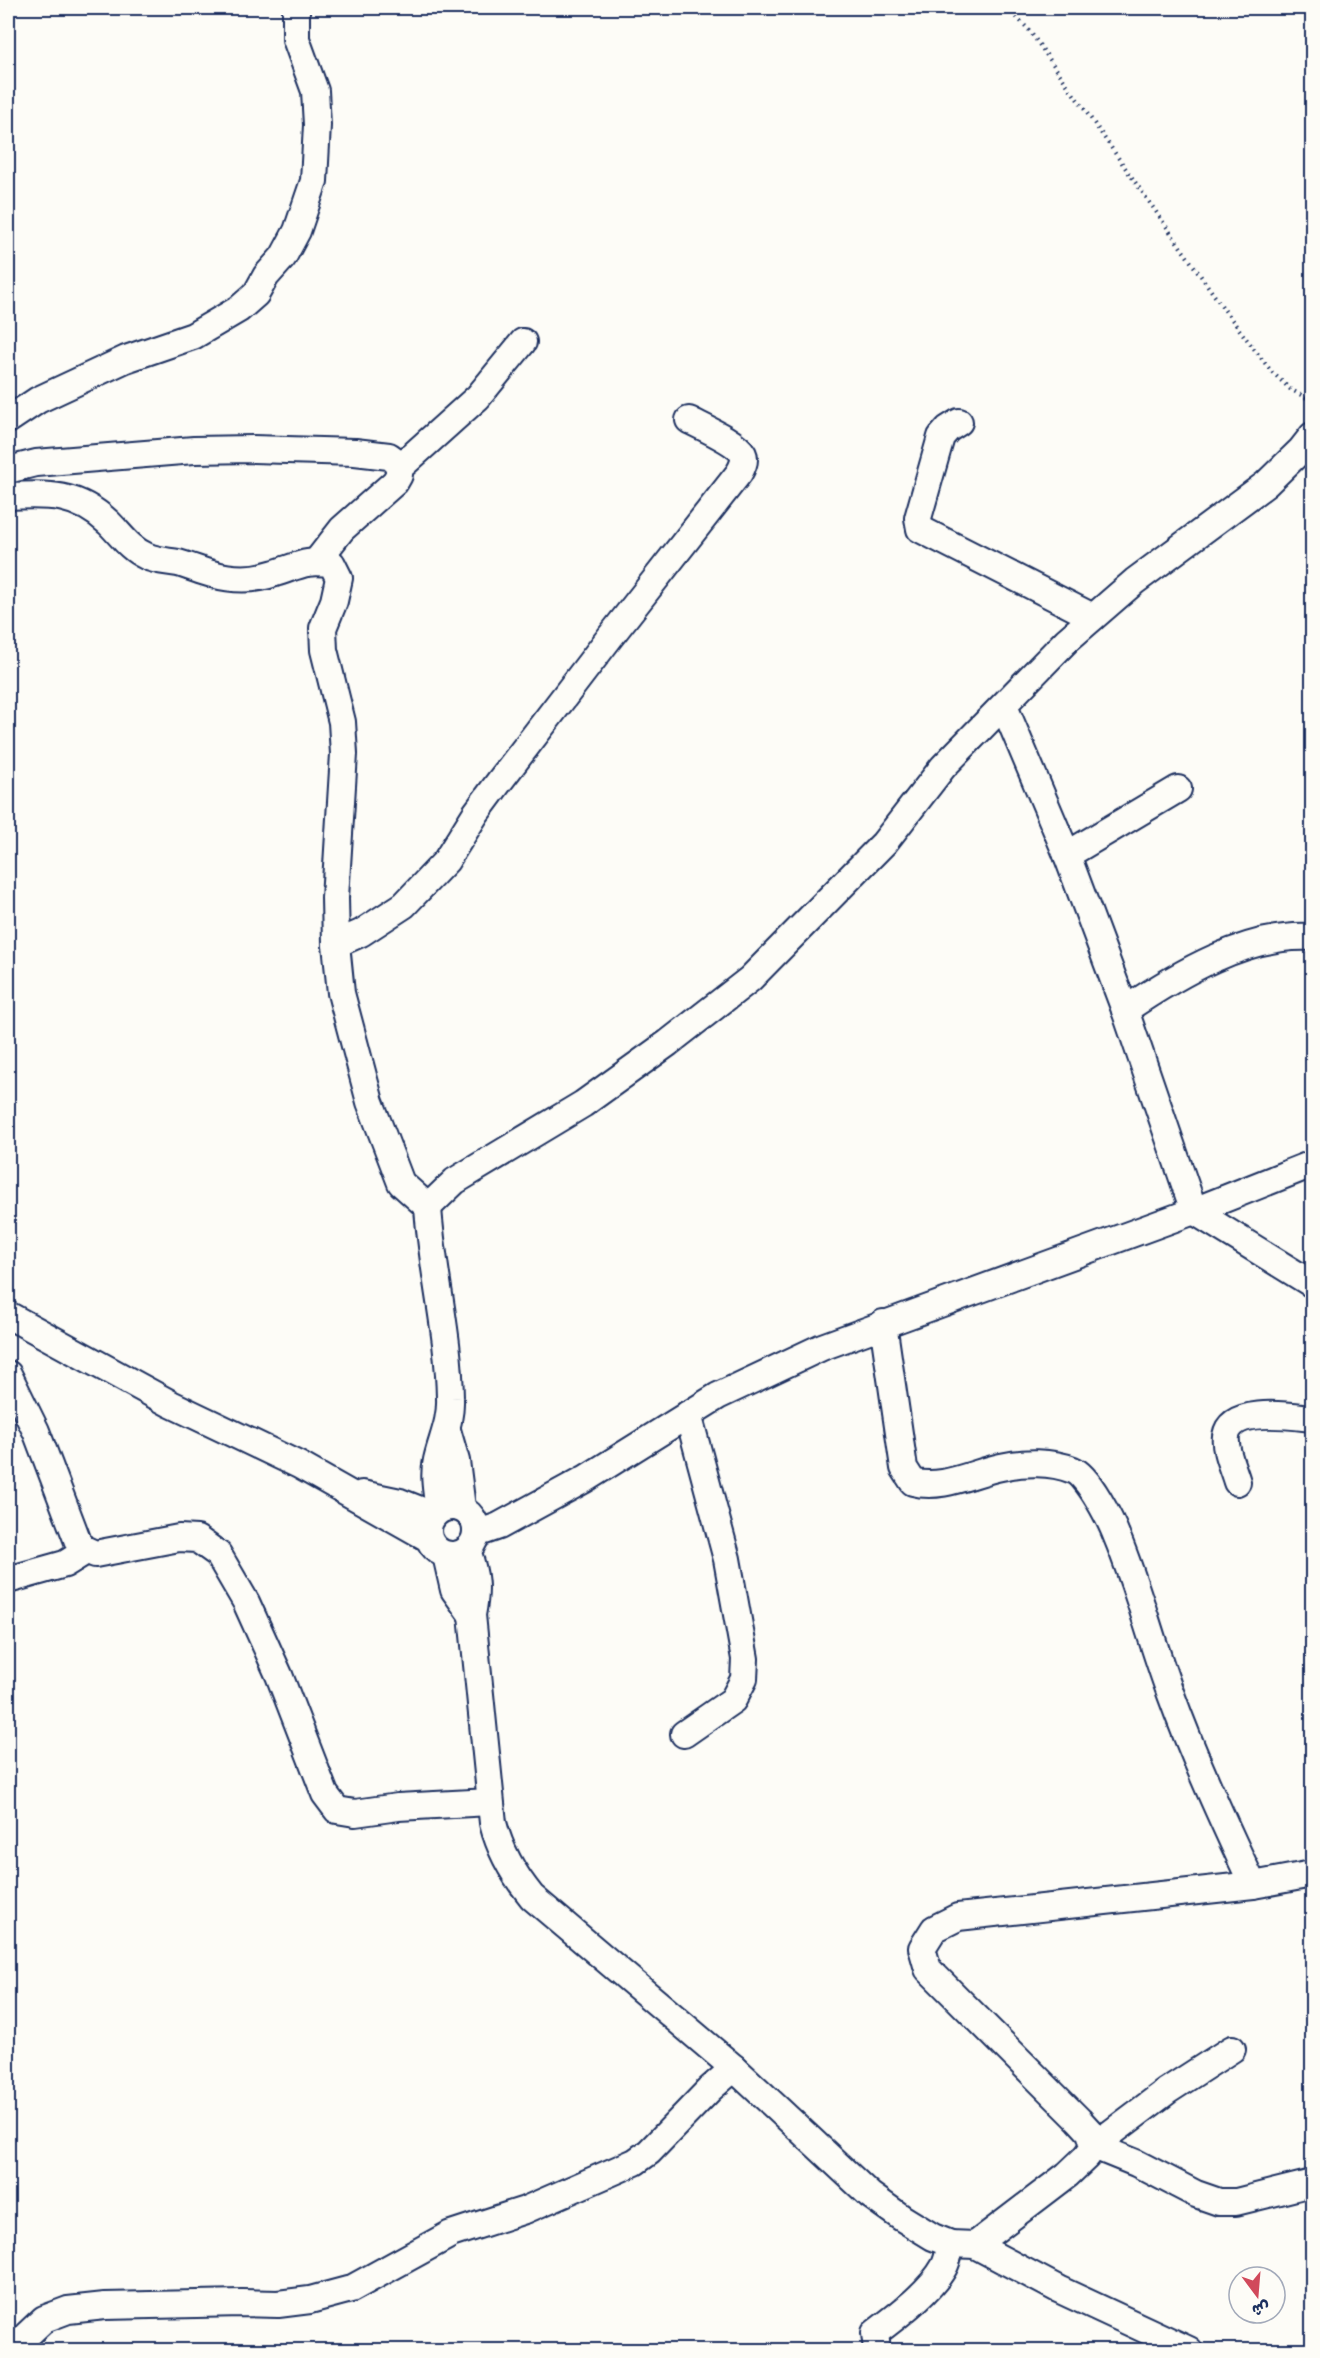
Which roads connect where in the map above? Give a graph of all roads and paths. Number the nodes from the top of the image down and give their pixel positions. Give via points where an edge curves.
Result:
1 (296, 8) edge
2 (1008, 8) edge
3 (523, 342) dead end
4 (1312, 401) edge
5 (8, 420) edge
6 (689, 420) dead end
7 (958, 422) dead end
8 (1312, 436) edge
9 (399, 468) junction
10 (8, 470) edge
11 (8, 496) edge
12 (317, 561) junction
13 (1093, 617) junction
14 (1004, 706) junction
15 (1178, 789) dead end
16 (1067, 855) junction
17 (1312, 938) edge
18 (336, 944) junction
19 (1125, 1010) junction
20 (1312, 1164) edge
21 (428, 1207) junction
22 (1194, 1211) junction
23 (1312, 1284) edge
24 (8, 1315) edge
25 (883, 1323) junction
26 (8, 1374) edge
27 (688, 1414) junction
28 (1312, 1418) edge
29 (1237, 1482) dead end
30 (450, 1530) junction
31 (86, 1551) junction
32 (8, 1580) edge
33 (684, 1734) dead end
34 (490, 1802) junction
35 (1312, 1874) edge
36 (1253, 1884) junction
37 (1232, 2049) dead end
38 (734, 2068) junction
39 (1094, 2145) junction
40 (1312, 2183) edge
41 (963, 2244) junction
42 (18, 2350) edge
43 (877, 2350) edge
44 (1189, 2350) edge

1 - 5 street via 296,39 315,91 317,125 314,181 297,231 283,257 256,294 239,309 193,336 126,359 38,400
2 - 4 path via 1029,30 1271,371 1290,389
3 - 9 street via 477,397
6 - 18 street via 736,446 743,455 740,473 499,782 446,861 404,905
7 - 13 street via 940,438 918,518 920,529
8 - 13 street via 1266,484
9 - 10 street via 389,456 253,449 36,463
9 - 12 street via 395,482 342,530
11 - 12 street via 62,496 89,506 124,541 147,556 214,575 246,580
12 - 18 street via 332,564 339,578 323,628 343,743
13 - 14 street
14 - 16 street
14 - 21 street via 943,767 884,843 750,979 584,1104 455,1182
15 - 16 street
16 - 19 street
17 - 19 street via 1289,936 1245,946 1167,981
18 - 21 street via 341,993 370,1101 401,1183
19 - 22 street
20 - 22 street
21 - 30 street via 450,1371 447,1430 456,1461
22 - 23 street
22 - 25 street
24 - 30 street via 171,1404 351,1494 385,1498
25 - 27 street via 774,1368
25 - 36 street via 904,1468 913,1482 926,1485 1002,1466 1053,1464 1076,1470 1098,1499 1117,1538 1202,1773
26 - 31 street via 36,1431 75,1540
27 - 30 street via 585,1479 500,1526
27 - 33 street via 727,1559 746,1659 744,1679 733,1700
28 - 29 street via 1272,1415 1233,1424 1226,1444
30 - 34 street via 472,1565 477,1590 472,1615
31 - 32 street via 65,1564
31 - 34 street via 95,1554 179,1538 197,1539 218,1554 246,1602 325,1794 337,1810 355,1813
34 - 38 street via 497,1840 515,1877 532,1897
35 - 36 street
36 - 39 street via 958,1917 934,1929 921,1948 928,1969 1079,2120 1090,2132
37 - 39 street
38 - 41 street via 870,2194 933,2237
38 - 42 street via 635,2162 525,2210 451,2234 351,2289 278,2304 114,2305 68,2310 44,2319
39 - 40 street via 1219,2202 1236,2202
39 - 41 street via 1066,2175
41 - 43 street via 904,2311 875,2333
41 - 44 street

